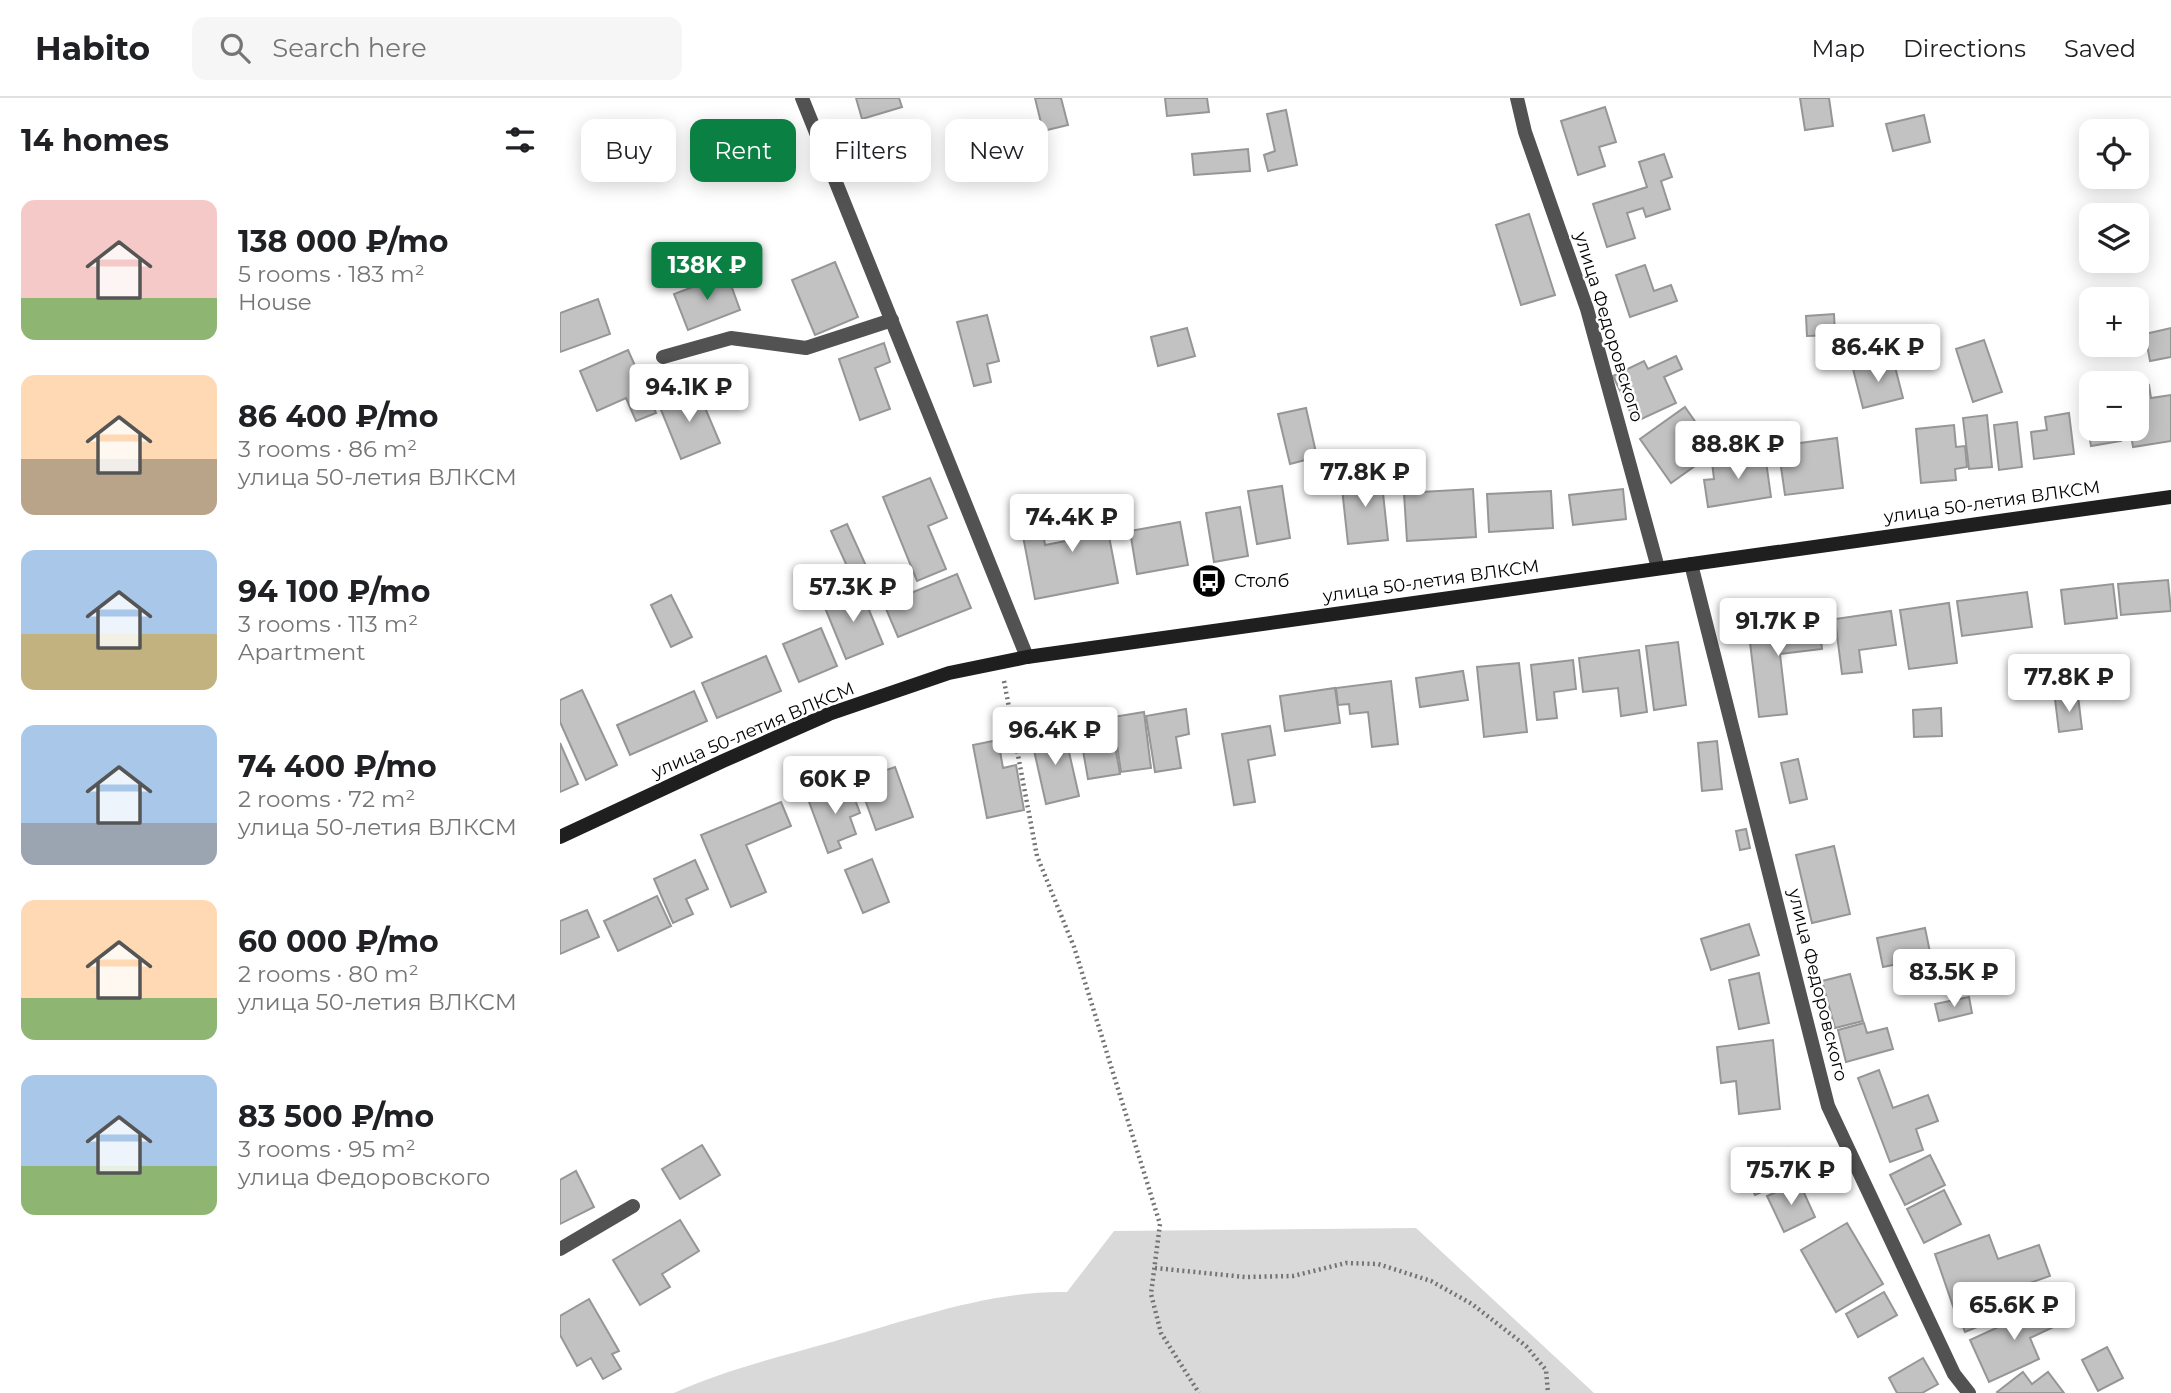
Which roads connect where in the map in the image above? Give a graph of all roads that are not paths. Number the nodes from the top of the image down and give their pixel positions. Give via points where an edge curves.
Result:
1 (802, 98) edge
2 (1517, 98) edge
3 (891, 320) junction
4 (663, 357) dead end
5 (2171, 497) edge
6 (1691, 564) junction
7 (1658, 568) junction
8 (1027, 657) junction
9 (560, 838) edge
10 (633, 1206) dead end
11 (560, 1249) edge
12 (1969, 1393) edge

1 - 3 street
2 - 7 street, улица Федоровского via 1587,309
3 - 4 street via 806,348 731,338
3 - 8 street
5 - 6 street, улица 50-летия ВЛКСМ
6 - 7 street, улица 50-летия ВЛКСМ
6 - 12 street, улица Федоровского via 1828,1106 1954,1374
7 - 8 street, улица 50-летия ВЛКСМ
8 - 9 street, улица 50-летия ВЛКСМ via 949,673 829,714
10 - 11 street

